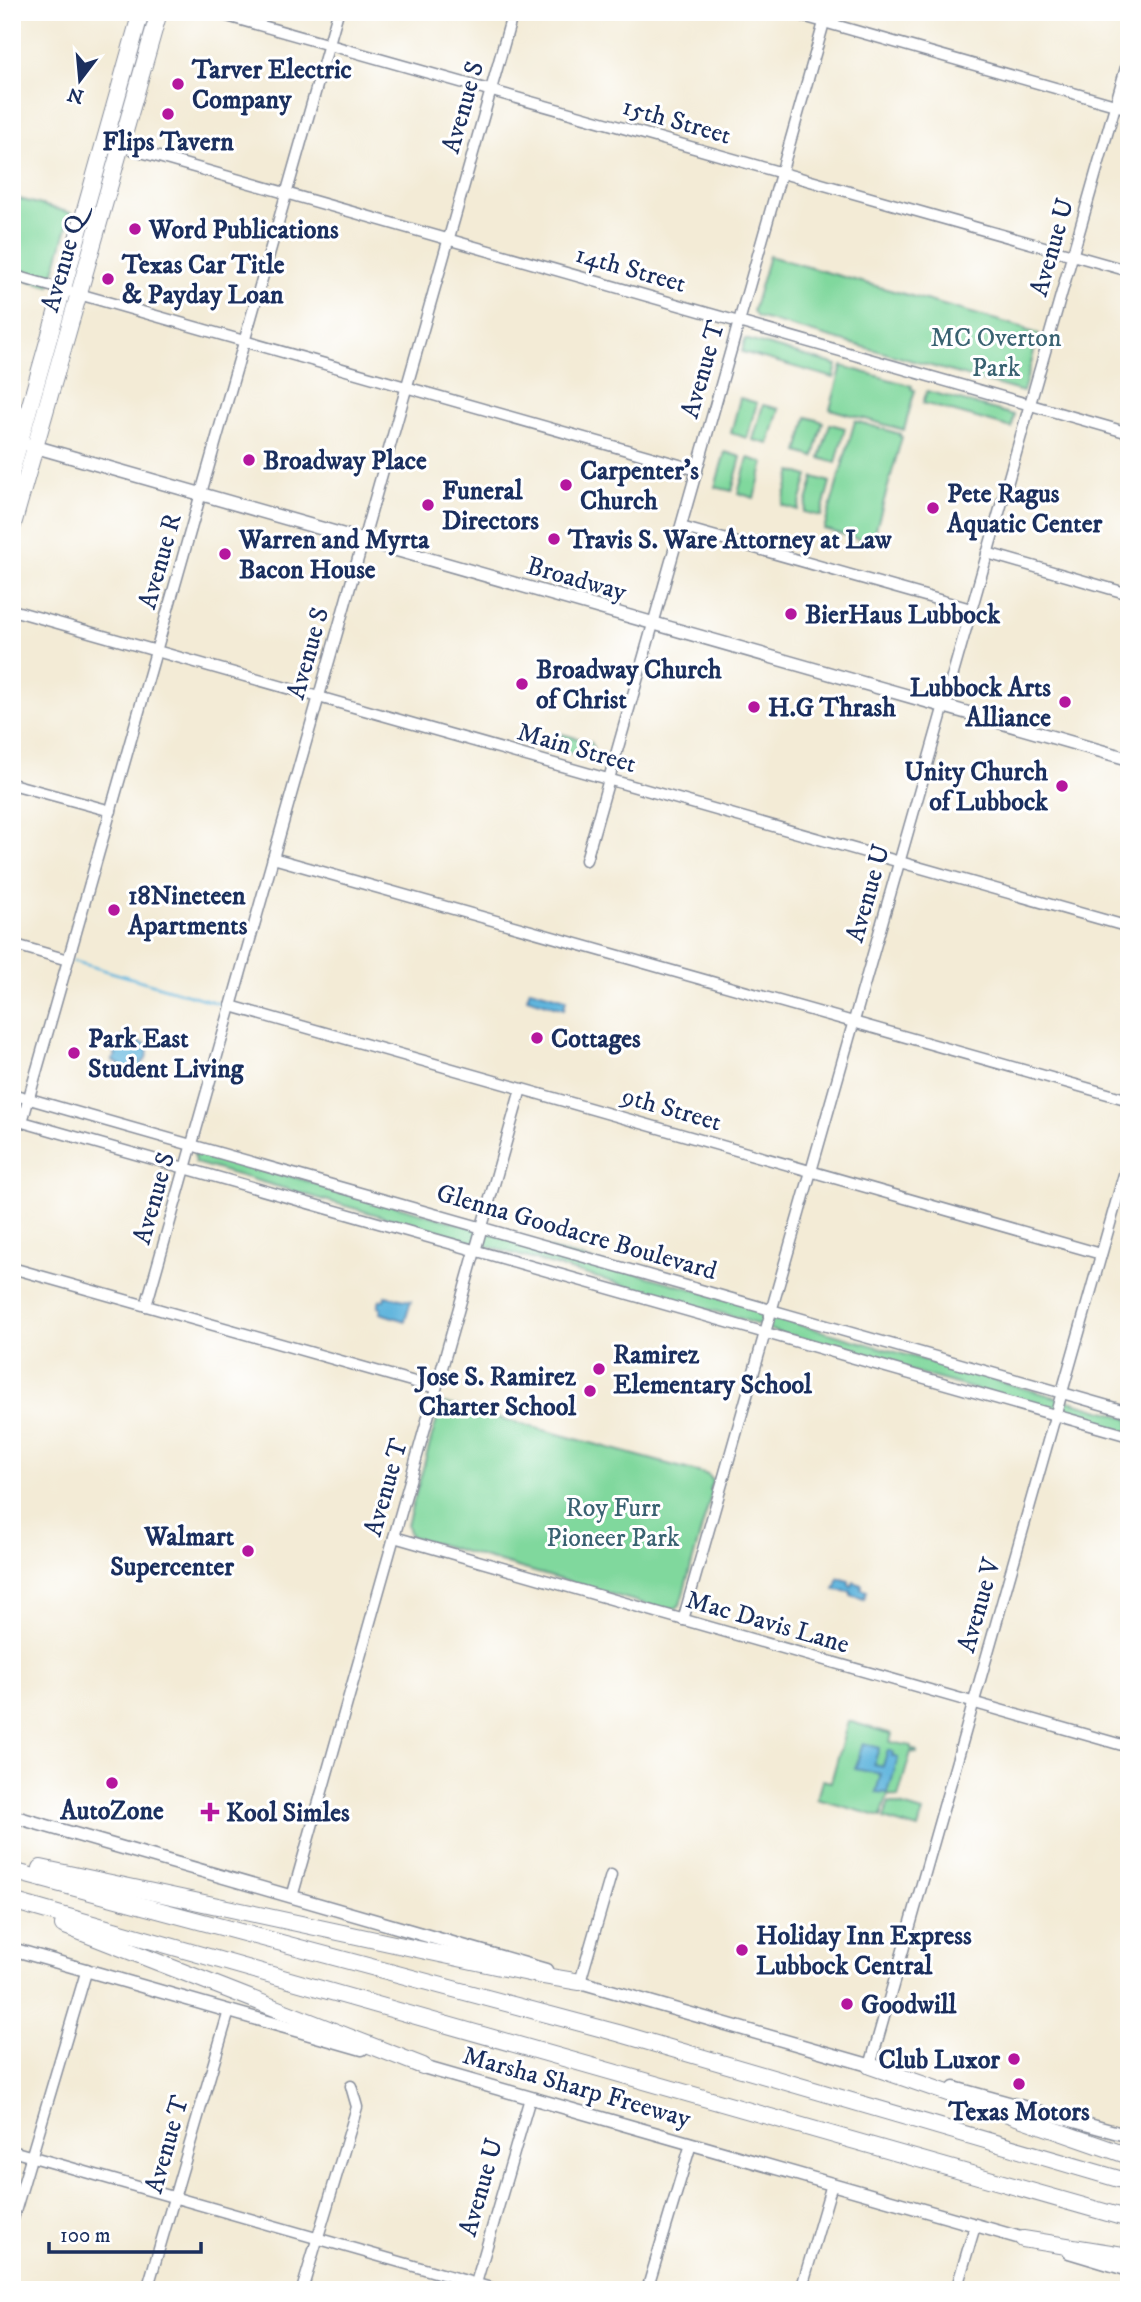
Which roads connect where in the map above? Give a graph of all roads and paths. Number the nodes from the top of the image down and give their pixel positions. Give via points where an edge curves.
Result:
1 (141, 12) edge
2 (159, 12) edge
3 (213, 12) edge
4 (338, 12) edge
5 (513, 12) edge
6 (789, 12) edge
7 (825, 17) edge
8 (329, 45) junction
9 (1129, 57) edge
10 (491, 91) junction
11 (1115, 105) junction
12 (1129, 109) edge
13 (120, 146) junction
14 (781, 173) junction
15 (287, 194) junction
16 (448, 239) junction
17 (1072, 256) junction
18 (1129, 271) edge
19 (12, 275) edge
20 (63, 290) junction
21 (79, 294) junction
22 (739, 322) junction
23 (245, 341) junction
24 (406, 387) junction
25 (1030, 405) junction
26 (1129, 433) edge
27 (22, 443) edge
28 (12, 469) edge
29 (697, 470) junction
30 (201, 495) junction
31 (681, 527) junction
32 (12, 528) edge
33 (363, 541) junction
34 (987, 553) junction
35 (1129, 594) edge
36 (971, 609) junction
37 (12, 610) edge
38 (653, 623) junction
39 (157, 651) junction
40 (318, 697) junction
41 (944, 706) junction
42 (1129, 759) edge
43 (609, 779) junction
44 (12, 784) edge
45 (111, 811) junction
46 (273, 858) junction
47 (586, 860) dead end
48 (899, 862) junction
49 (1129, 927) edge
50 (12, 944) edge
51 (68, 960) junction
52 (231, 1006) junction
53 (854, 1022) junction
54 (521, 1089) junction
55 (12, 1094) edge
56 (29, 1099) junction
57 (1129, 1100) edge
58 (17, 1121) edge
59 (192, 1145) junction
60 (1129, 1157) edge
61 (185, 1168) junction
62 (811, 1172) junction
63 (482, 1227) junction
64 (475, 1251) junction
65 (1101, 1254) junction
66 (12, 1268) edge
67 (146, 1306) junction
68 (772, 1310) junction
69 (765, 1333) junction
70 (436, 1388) junction
71 (1062, 1393) junction
72 (1129, 1412) edge
73 (1055, 1415) junction
74 (1129, 1436) edge
75 (394, 1537) junction
76 (683, 1620) junction
77 (974, 1703) junction
78 (1129, 1747) edge
79 (12, 1816) edge
80 (12, 1868) edge
81 (611, 1875) dead end
82 (292, 1897) junction
83 (12, 1903) edge
84 (12, 1949) edge
85 (87, 1969) junction
86 (580, 1982) junction
87 (229, 2011) junction
88 (423, 2066) junction
89 (870, 2066) junction
90 (351, 2086) dead end
91 (530, 2098) junction
92 (1129, 2136) edge
93 (691, 2144) junction
94 (12, 2151) edge
95 (31, 2156) junction
96 (1129, 2156) edge
97 (1129, 2182) edge
98 (832, 2184) junction
99 (174, 2197) junction
100 (1129, 2219) edge
101 (12, 2222) edge
102 (975, 2225) junction
103 (318, 2238) junction
104 (1023, 2239) junction
105 (1129, 2256) edge
106 (1129, 2270) edge
107 (475, 2287) edge
108 (148, 2290) edge
109 (302, 2290) edge
110 (498, 2290) edge
111 (647, 2290) edge
112 (801, 2290) edge
113 (956, 2290) edge

1 - 20 highway, Avenue Q
2 - 13 highway, Avenue Q
3 - 8 street, 15th Street
4 - 8 street, Avenue R
5 - 10 street, Avenue S
6 - 7 street
7 - 11 street
7 - 14 street, Avenue T
8 - 10 street, 15th Street
8 - 15 street, Avenue R
9 - 11 street, Avenue U
10 - 14 street, 15th Street
10 - 16 street, Avenue S
11 - 12 street
11 - 17 street, Avenue U
13 - 15 street, 14th Street
13 - 21 highway, Avenue Q
14 - 17 street, 15th Street
14 - 22 street, Avenue T
15 - 16 street, 14th Street
15 - 23 street, Avenue R
16 - 22 street, 14th Street
16 - 24 street, Avenue S
17 - 18 street, 15th Street
17 - 25 street, Avenue U
19 - 20 street
20 - 21 street
20 - 27 highway, Avenue Q
21 - 23 street
21 - 27 highway, Avenue Q
22 - 25 street, 14th Street
22 - 29 street, Avenue T
23 - 24 street
23 - 30 street, Avenue R
24 - 29 street
24 - 33 street, Avenue S
25 - 26 street, 14th Street
25 - 34 street, Avenue U
27 - 28 highway, Avenue Q
27 - 30 main road, Broadway
27 - 32 highway, Avenue Q
29 - 31 street, Avenue T
30 - 33 main road, Broadway
30 - 39 street, Avenue R
31 - 36 street
31 - 38 street, Avenue T
33 - 38 main road, Broadway
33 - 40 street, Avenue S
34 - 35 street
34 - 36 street, Avenue U
36 - 41 street, Avenue U
37 - 39 street, Main Street
38 - 41 main road, Broadway
38 - 43 street, Avenue T
39 - 40 street, Main Street
39 - 45 street, Avenue R
40 - 43 street, Main Street
40 - 46 street, Avenue S
41 - 42 main road, Broadway
41 - 48 street, Avenue U
43 - 47 street, Avenue T
43 - 48 street, Main Street
44 - 45 street
45 - 51 street, Avenue R
46 - 52 street, Avenue S
46 - 53 street
48 - 49 street, Main Street
48 - 53 street, Avenue U
50 - 51 street
51 - 56 street, Avenue R
52 - 54 street, 9th Street
52 - 59 street, Avenue S
53 - 57 street
53 - 62 street, Avenue U
54 - 62 street, 9th Street
54 - 63 street, Avenue T
55 - 56 street, Glenna Goodacre Boulevard
56 - 58 street, Avenue R
56 - 59 street, Glenna Goodacre Boulevard
58 - 61 street, Glenna Goodacre Boulevard
59 - 61 street, Avenue S
59 - 63 street, Glenna Goodacre Boulevard
60 - 65 street, Avenue V
61 - 64 street, Glenna Goodacre Boulevard
61 - 67 street, Avenue S
62 - 65 street, 9th Street
62 - 68 street, Avenue U
63 - 64 street, Avenue T
63 - 68 street, Glenna Goodacre Boulevard
64 - 69 street, Glenna Goodacre Boulevard
64 - 70 street, Avenue T
65 - 71 street, Avenue V
66 - 67 street
67 - 70 street
68 - 69 street, Avenue U
68 - 71 street, Glenna Goodacre Boulevard
69 - 73 street, Glenna Goodacre Boulevard
69 - 76 street, Avenue U
70 - 75 street, Avenue T
71 - 72 street, Glenna Goodacre Boulevard
71 - 73 street, Avenue V
73 - 74 street, Glenna Goodacre Boulevard
73 - 77 street, Avenue V
75 - 76 street, Mac Davis Lane
75 - 82 street, Avenue T
76 - 77 street, Mac Davis Lane
77 - 78 street, Mac Davis Lane
77 - 89 street, Avenue V
79 - 82 main road
80 - 86 highway via 28,1865
80 - 97 highway via 618,2033
81 - 86 street
82 - 86 main road
83 - 88 highway
83 - 100 highway, Marsha Sharp Freeway
84 - 85 main road, Marsha Sharp Freeway
85 - 87 main road, Marsha Sharp Freeway
85 - 95 street
86 - 89 main road
87 - 88 main road, Marsha Sharp Freeway
87 - 99 street, Avenue T
88 - 91 main road, Marsha Sharp Freeway
89 - 92 main road
89 - 96 highway
90 - 103 street via 357,2107
91 - 93 main road, Marsha Sharp Freeway
91 - 107 street, Avenue U
93 - 98 main road, Marsha Sharp Freeway
93 - 111 street
94 - 95 street
95 - 99 street
95 - 101 street
98 - 102 main road, Marsha Sharp Freeway
98 - 112 street
99 - 103 street
99 - 108 street, Avenue T
102 - 104 main road, Marsha Sharp Freeway
102 - 113 street
103 - 107 street
103 - 109 street
104 - 105 highway
104 - 106 main road, Marsha Sharp Freeway
107 - 110 street

